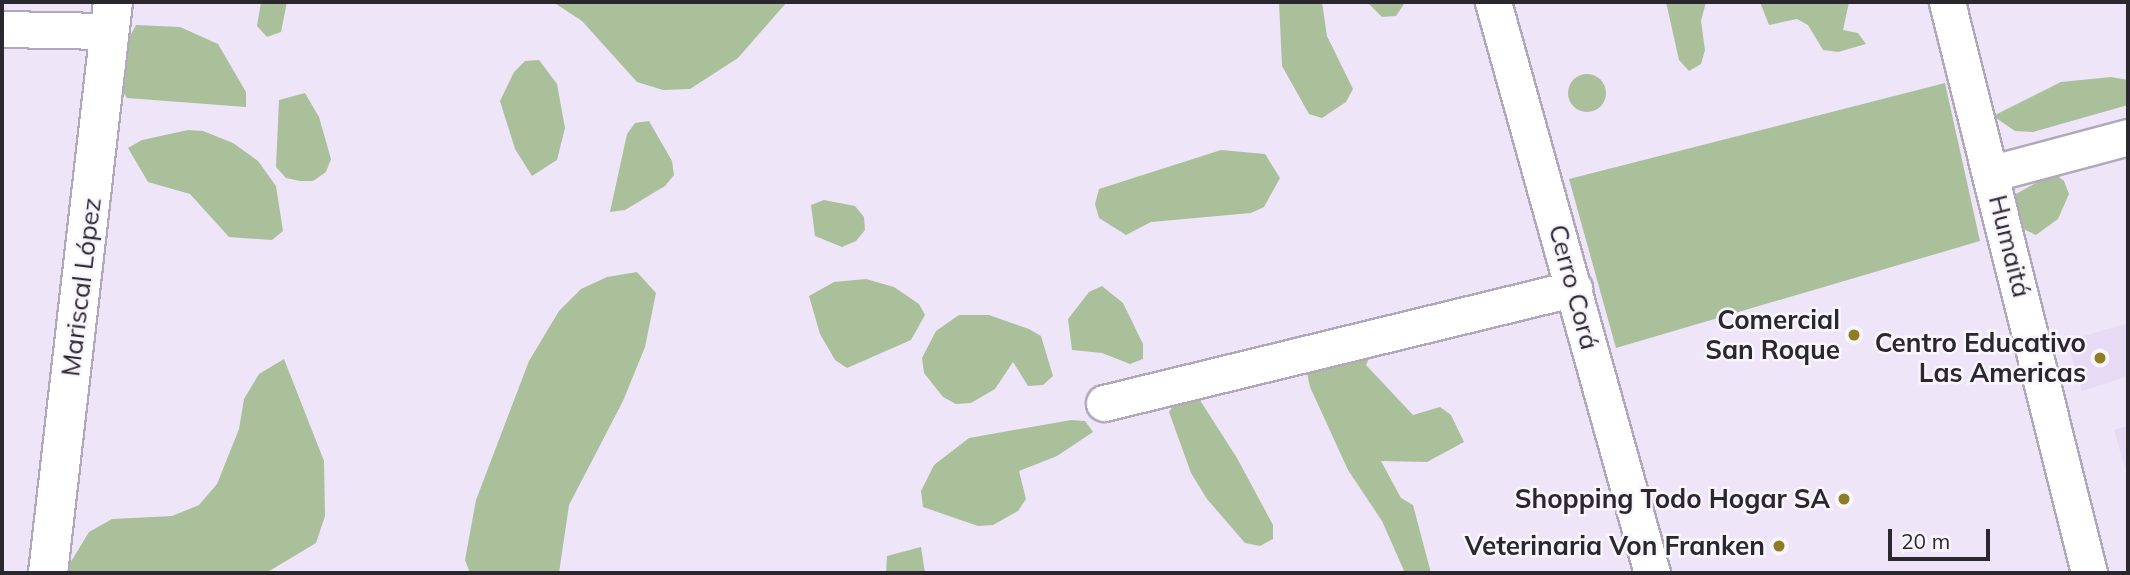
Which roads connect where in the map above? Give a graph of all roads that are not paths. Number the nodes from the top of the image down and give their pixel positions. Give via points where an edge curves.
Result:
1 (1493, 2) edge
2 (1947, 2) edge
3 (112, 17) edge
4 (2, 29) edge
5 (2128, 137) edge
6 (1993, 173) junction
7 (1574, 288) junction
8 (1104, 403) dead end
9 (48, 573) edge
10 (1652, 573) edge
11 (2089, 573) edge

1 - 7 street, Cerro Corá
2 - 6 street, Humaitá
3 - 4 street
3 - 9 street, Mariscal López
5 - 6 street
6 - 11 street, Humaitá
7 - 8 street
7 - 10 street, Cerro Corá

